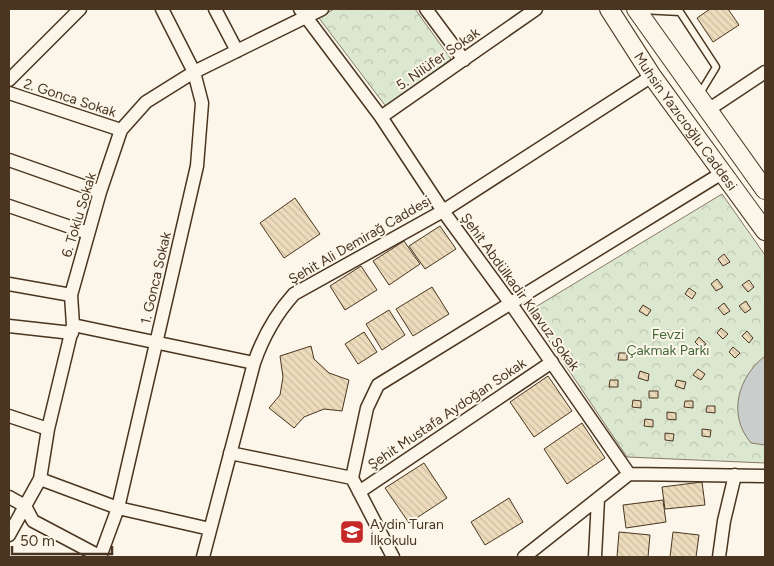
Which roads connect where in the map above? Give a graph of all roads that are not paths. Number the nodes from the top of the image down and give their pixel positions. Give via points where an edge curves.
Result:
1 (80, 9) edge
2 (162, 9) edge
3 (215, 9) edge
4 (322, 9) edge
5 (426, 9) edge
6 (536, 9) edge
7 (609, 9) edge
8 (637, 10) edge
9 (303, 14) edge
10 (237, 51) junction
11 (464, 60) junction
12 (194, 72) junction
13 (765, 72) edge
14 (652, 76) junction
15 (9, 80) edge
16 (9, 93) edge
17 (703, 103) junction
18 (381, 117) junction
19 (121, 130) junction
20 (9, 160) edge
21 (722, 173) junction
22 (765, 190) edge
23 (100, 192) junction
24 (9, 206) edge
25 (443, 210) junction
26 (765, 231) edge
27 (88, 233) junction
28 (9, 284) edge
29 (71, 295) junction
30 (511, 304) junction
31 (9, 326) edge
32 (72, 329) junction
33 (156, 342) junction
34 (552, 362) junction
35 (254, 364) junction
36 (9, 416) edge
37 (48, 429) junction
38 (230, 452) junction
39 (629, 474) junction
40 (735, 475) junction
41 (765, 476) edge
42 (352, 478) junction
43 (40, 479) junction
44 (359, 492) junction
45 (9, 497) edge
46 (598, 499) junction
47 (25, 506) junction
48 (118, 508) junction
49 (210, 529) junction
50 (9, 535) edge
51 (101, 557) edge
52 (203, 557) edge
53 (393, 557) edge
54 (524, 557) edge
55 (595, 557) edge
56 (719, 557) edge

1 - 15 street
2 - 12 street, 1. Gonca Sokak
3 - 10 street
4 - 9 street, 6. Toklu Sokak
5 - 11 street
6 - 11 street, 5. Nilüfer Sokak
7 - 14 street, Muhsin Yazıcıoğlu Caddesi
8 - 17 street, Muhsin Yazıcıoğlu Caddesi
8 - 17 lane via 680,12 716,68
9 - 10 street, 6. Toklu Sokak
9 - 18 street, Şehit Abdülkadir Kılavuz Sokak
10 - 12 street, 6. Toklu Sokak
11 - 18 street, 5. Nilüfer Sokak
12 - 19 street, 6. Toklu Sokak via 146,102
12 - 33 street, 1. Gonca Sokak via 202,103 197,166
13 - 17 street
14 - 21 street, Muhsin Yazıcıoğlu Caddesi
14 - 25 street, Şehit Ali Demirağ Caddesi
16 - 19 street, 2. Gonca Sokak
17 - 22 street, Muhsin Yazıcıoğlu Caddesi
18 - 25 street, Şehit Abdülkadir Kılavuz Sokak
19 - 23 street, 6. Toklu Sokak
20 - 23 street
21 - 26 street, Muhsin Yazıcıoğlu Caddesi
21 - 30 street
23 - 27 street, 6. Toklu Sokak
24 - 27 street
25 - 30 street, Şehit Abdülkadir Kılavuz Sokak
25 - 35 street, Şehit Ali Demirağ Caddesi via 294,294 270,325
27 - 29 street, 6. Toklu Sokak
28 - 29 street
29 - 32 street, 6. Toklu Sokak
30 - 34 street, Şehit Abdülkadir Kılavuz Sokak
30 - 42 street via 378,385 366,408
31 - 32 street
32 - 33 street
32 - 37 street, 6. Toklu Sokak
33 - 35 street
33 - 48 street, 1. Gonca Sokak
34 - 39 street, Şehit Abdülkadir Kılavuz Sokak
34 - 44 street, Şehit Mustafa Aydoğan Sokak
35 - 38 street, Şehit Ali Demirağ Caddesi
36 - 37 street
37 - 43 street, 6. Toklu Sokak
38 - 42 street
38 - 49 street, Şehit Ali Demirağ Caddesi
39 - 40 street
39 - 46 street
40 - 41 street
40 - 56 street
42 - 44 street
43 - 47 street, 6. Toklu Sokak
43 - 48 street
44 - 53 street
45 - 47 street
46 - 54 street
46 - 55 street
47 - 50 street, 6. Toklu Sokak
47 - 51 street via 32,521
48 - 49 street
48 - 51 street, 1. Gonca Sokak
49 - 52 street, Şehit Ali Demirağ Caddesi

